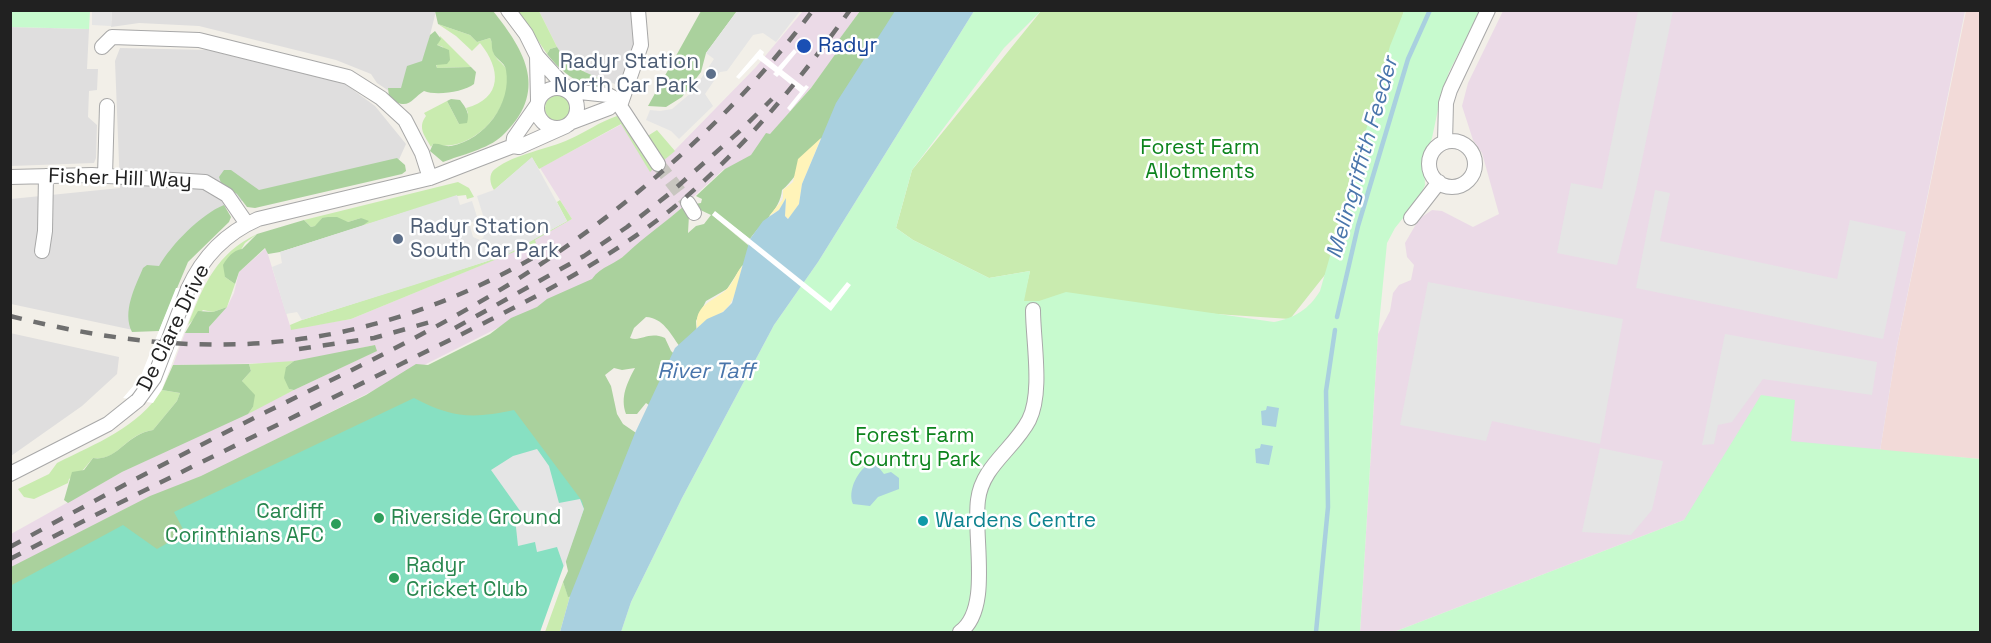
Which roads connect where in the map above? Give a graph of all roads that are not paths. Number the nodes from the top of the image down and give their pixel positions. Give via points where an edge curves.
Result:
1 (508, 10) edge
2 (639, 10) edge
3 (1488, 10) edge
4 (102, 47) dead end
5 (537, 56) junction
6 (569, 91) junction
7 (619, 101) junction
8 (537, 103) junction
9 (107, 106) dead end
10 (569, 124) junction
11 (1445, 142) junction
12 (513, 146) junction
13 (658, 164) tunnel mouth
14 (46, 176) junction
15 (105, 176) junction
16 (10, 177) edge
17 (430, 178) junction
18 (1439, 182) junction
19 (1411, 218) dead end
20 (247, 224) junction
21 (42, 251) dead end
22 (1033, 310) dead end
23 (10, 474) edge
24 (960, 633) edge

1 - 5 street
2 - 7 street via 641,45
3 - 11 street via 1446,103
4 - 17 street via 112,37 199,40 348,77 381,98 405,120
5 - 6 street
5 - 8 street
6 - 7 street via 608,95
6 - 8 street via 551,88
6 - 10 street via 577,104
7 - 10 street, De Clare Drive
7 - 13 street
8 - 10 street via 538,116 547,126 560,128
8 - 12 street via 514,138
9 - 15 street
10 - 12 street, De Clare Drive via 519,147
11 - 18 street via 1429,160 1433,178
11 - 18 street via 1461,142 1468,147 1475,168 1468,182 1461,186 1446,187
12 - 17 street, De Clare Drive
14 - 15 street, Fisher Hill Way
14 - 16 street, Fisher Hill Way
14 - 21 street
15 - 20 street, Fisher Hill Way via 189,179 212,184 228,195
17 - 20 street, De Clare Drive
18 - 19 street
20 - 23 street, De Clare Drive, bridge via 211,252 188,288 154,378 138,400 108,424
22 - 24 street via 1035,399 1023,430 982,483 976,515 977,610

